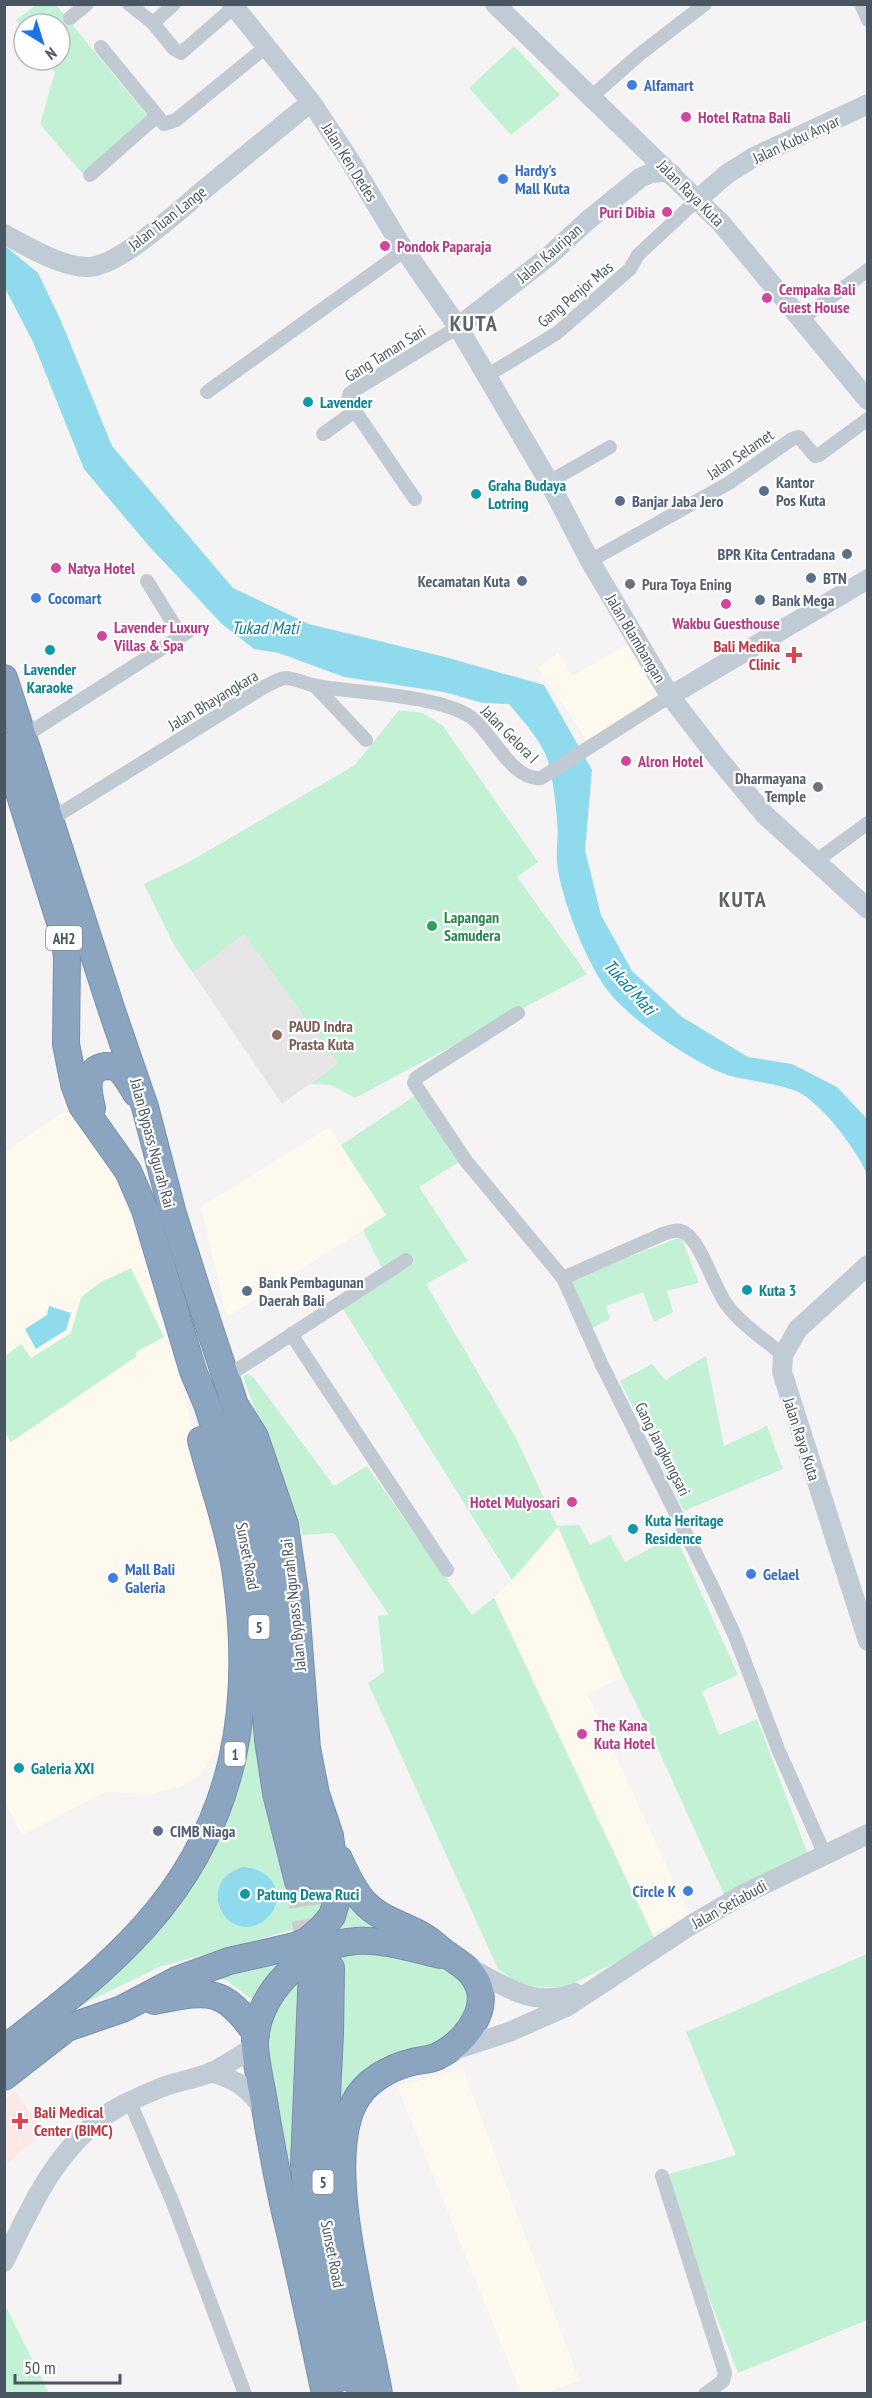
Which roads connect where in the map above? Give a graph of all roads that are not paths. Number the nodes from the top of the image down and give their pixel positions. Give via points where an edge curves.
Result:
1 (87, 4) edge
2 (129, 4) edge
3 (174, 4) edge
4 (495, 4) edge
5 (705, 4) edge
6 (861, 4) edge
7 (233, 6) edge
8 (72, 16) edge
9 (867, 20) edge
10 (153, 23) junction
11 (267, 46) junction
12 (101, 47) dead end
13 (590, 98) junction
14 (311, 102) junction
15 (867, 104) edge
16 (157, 116) junction
17 (646, 148) junction
18 (672, 174) junction
19 (90, 175) dead end
20 (640, 178) junction
21 (698, 199) junction
22 (4, 234) edge
23 (405, 250) junction
24 (867, 270) edge
25 (801, 319) junction
26 (458, 327) junction
27 (488, 375) junction
28 (207, 392) dead end
29 (867, 400) edge
30 (355, 411) junction
31 (867, 419) edge
32 (323, 434) dead end
33 (610, 447) dead end
34 (549, 482) junction
35 (416, 499) dead end
36 (590, 561) junction
37 (867, 579) edge
38 (147, 581) dead end
39 (4, 678) edge
40 (314, 685) junction
41 (670, 696) junction
42 (412, 699) joint
43 (366, 740) dead end
44 (14, 741) edge
45 (50, 820) junction
46 (867, 823) edge
47 (816, 861) junction
48 (867, 909) edge
49 (518, 1013) dead end
50 (145, 1107) junction
51 (99, 1131) junction
52 (406, 1260) dead end
53 (867, 1265) edge
54 (563, 1278) junction
55 (291, 1335) junction
56 (783, 1355) junction
57 (226, 1377) junction
58 (196, 1378) junction
59 (235, 1405) junction
60 (447, 1570) dead end
61 (867, 1641) edge
62 (867, 1834) edge
63 (330, 1836) junction
64 (825, 1855) junction
65 (457, 1961) junction
66 (597, 1985) junction
67 (122, 2009) junction
68 (256, 2040) junction
69 (4, 2049) edge
70 (439, 2056) junction
71 (211, 2072) junction
72 (4, 2077) edge
73 (130, 2102) junction
74 (265, 2110) junction
75 (662, 2176) dead end
76 (4, 2262) edge
77 (245, 2394) edge
78 (325, 2394) edge
79 (343, 2394) edge
80 (361, 2394) edge
81 (379, 2394) edge
82 (705, 2394) edge

1 - 8 street
2 - 10 street
3 - 10 street
4 - 13 main road, Jalan Raya Kuta
5 - 13 street
6 - 9 street
7 - 10 street via 181,53
7 - 11 main road, Jalan Ken Dedes
11 - 14 main road, Jalan Ken Dedes
11 - 16 street via 176,120 164,124
12 - 16 street
13 - 17 main road, Jalan Raya Kuta
14 - 22 main road, Jalan Tuan Lange via 150,234 98,266 75,266
14 - 23 main road, Jalan Ken Dedes
15 - 21 main road, Jalan Kubu Anyar via 754,157
16 - 19 street
17 - 18 main road, Jalan Raya Kuta
17 - 20 main road
18 - 20 main road, Jalan Kauripan via 651,173
18 - 21 main road, Jalan Raya Kuta
20 - 26 main road, Jalan Kauripan
21 - 25 main road, Jalan Raya Kuta
21 - 27 street, Gang Penjor Mas via 638,255 630,269 557,333
23 - 26 main road, Jalan Ken Dedes
23 - 28 street
24 - 25 street
25 - 29 main road, Jalan Raya Kuta
26 - 27 main road, Jalan Blambangan
26 - 30 street, Gang Taman Sari via 350,393 348,400
27 - 34 main road, Jalan Blambangan
30 - 32 street
30 - 35 street
31 - 36 street, Jalan Selamet via 819,455 811,453 799,437 792,439 729,483
33 - 34 street
34 - 36 main road, Jalan Blambangan
36 - 41 main road, Jalan Blambangan
37 - 41 main road
38 - 44 street via 185,633
39 - 44 highway, Jalan Bypass Ngurah Rai / AH2
40 - 42 street, Jalan Bhayangkara
40 - 43 street
40 - 45 street, Jalan Bhayangkara via 284,678 264,687
41 - 42 street, Jalan Gelora I via 542,778 521,774 477,722 464,713
41 - 47 main road, Jalan Blambangan via 747,796
44 - 45 highway, Jalan Bypass Ngurah Rai / AH2
44 - 51 highway, Jalan Bypass Ngurah Rai / AH2 via 64,935 69,1065 82,1106
45 - 50 highway, Jalan Bypass Ngurah Rai / AH2
46 - 47 street
47 - 48 main road, Jalan Blambangan
49 - 54 street, Gang Jangkungsari via 416,1078 414,1083 466,1161
50 - 51 highway via 120,1070 109,1066 97,1069 87,1083
50 - 57 highway, Jalan Bypass Ngurah Rai / AH2 via 173,1214
51 - 58 highway, Jalan Bypass Ngurah Rai / AH2 via 128,1171 144,1210
52 - 55 street
53 - 56 main road via 810,1316
54 - 56 street via 663,1234 684,1232 701,1255 725,1303
54 - 64 street, Gang Jangkungsari via 735,1636 778,1749
55 - 57 street
55 - 60 street
56 - 61 main road, Jalan Raya Kuta via 785,1386
57 - 59 highway, Jalan Bypass Ngurah Rai / AH2
58 - 59 highway, Sunset Road / 5 via 245,1532 258,1616 276,1793 309,1880 286,1738 271,1563 242,1458
58 - 69 highway, Jalan Bypass Ngurah Rai / 1 via 194,1411 229,1541 240,1619 242,1705 228,1779 189,1866 145,1926 114,1958
59 - 63 highway, Jalan Bypass Ngurah Rai via 255,1437 285,1525 309,1758
62 - 64 main road, Jalan Setiabudi
63 - 65 highway via 364,1902 425,1937
63 - 67 highway, Jalan Bypass Ngurah Rai via 336,1903 332,1916 316,1934 295,1946 229,1961 177,1980
64 - 66 main road, Jalan Setiabudi via 744,1894
65 - 66 main road, Jalan Setiabudi via 539,1999 565,1997
65 - 68 highway via 405,1947 357,1941 321,1950 281,1980 266,2007
65 - 70 highway via 480,1990 478,2011 468,2033
66 - 70 main road, Jalan Setiabudi via 568,2006 542,2018
67 - 68 highway via 195,1993 211,1994 231,2003 246,2018
67 - 72 highway, Jalan Bypass Ngurah Rai via 67,2028
68 - 71 main road
68 - 74 highway
70 - 81 highway via 399,2065 376,2078 356,2099 346,2124 342,2168 348,2225
71 - 73 main road
71 - 74 main road via 237,2080
73 - 76 main road via 101,2119 67,2150 35,2200
73 - 77 street
74 - 78 highway
75 - 82 street via 725,2373 723,2381
79 - 80 highway, Sunset Road / 5 via 305,2189 304,2143 321,1969 330,2034 322,2178 328,2229

